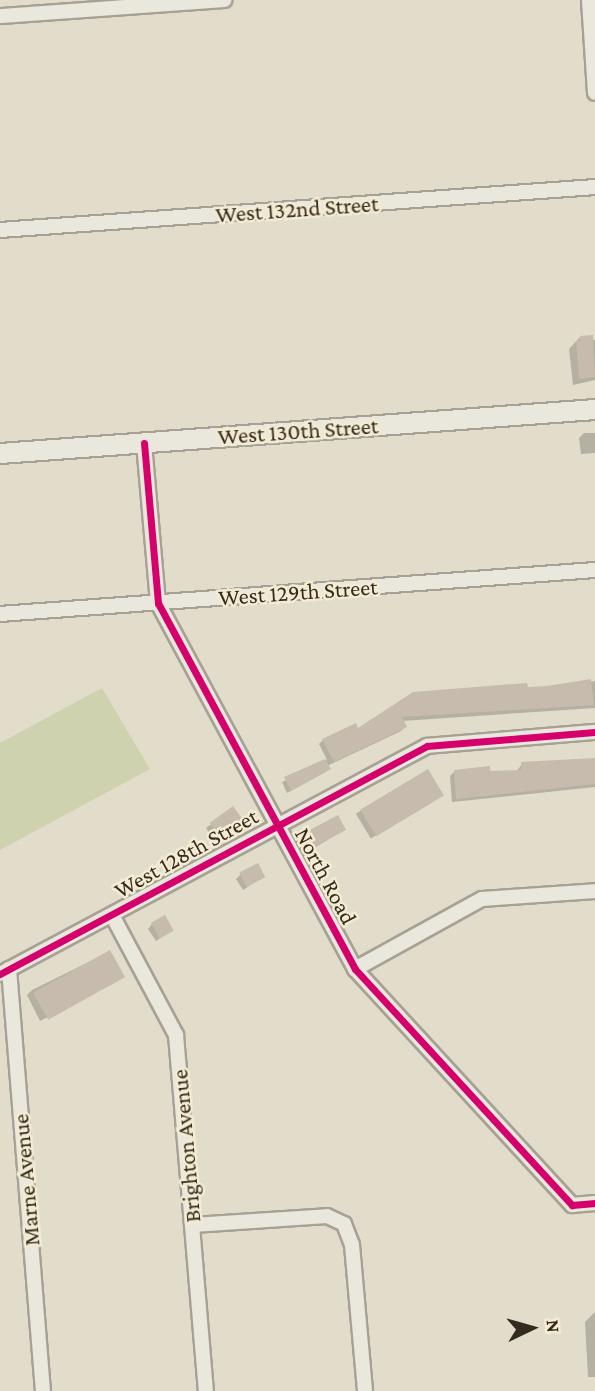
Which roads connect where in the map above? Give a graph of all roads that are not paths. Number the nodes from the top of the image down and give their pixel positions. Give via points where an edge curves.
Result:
1 (224, 0) edge
2 (589, 0) edge
3 (0, 16) edge
4 (595, 93) edge
5 (595, 187) edge
6 (0, 230) edge
7 (595, 409) edge
8 (144, 443) junction
9 (0, 453) edge
10 (595, 570) edge
11 (158, 603) junction
12 (0, 614) edge
13 (595, 732) edge
14 (276, 825) junction
15 (595, 891) edge
16 (113, 916) junction
17 (355, 969) junction
18 (5, 972) edge
19 (595, 1203) edge
20 (193, 1225) junction
21 (43, 1391) edge
22 (206, 1391) edge
23 (365, 1391) edge

1 - 3 street
2 - 4 street
5 - 6 street, West 132nd Street
7 - 8 main road, West 130th Street
8 - 9 main road, West 130th Street
8 - 11 street, North Road
10 - 11 street, West 129th Street
11 - 12 street, West 129th Street
11 - 14 street, North Road
13 - 14 street, West 128th Street via 427,746
14 - 16 street, West 128th Street
14 - 17 street, North Road
15 - 17 street via 482,899
16 - 18 street, West 128th Street
16 - 20 street, Brighton Avenue via 176,1035
17 - 19 street, North Road via 572,1205
18 - 21 street, Marne Avenue
20 - 22 street, Brighton Avenue
20 - 23 street via 327,1216 344,1224 352,1245

